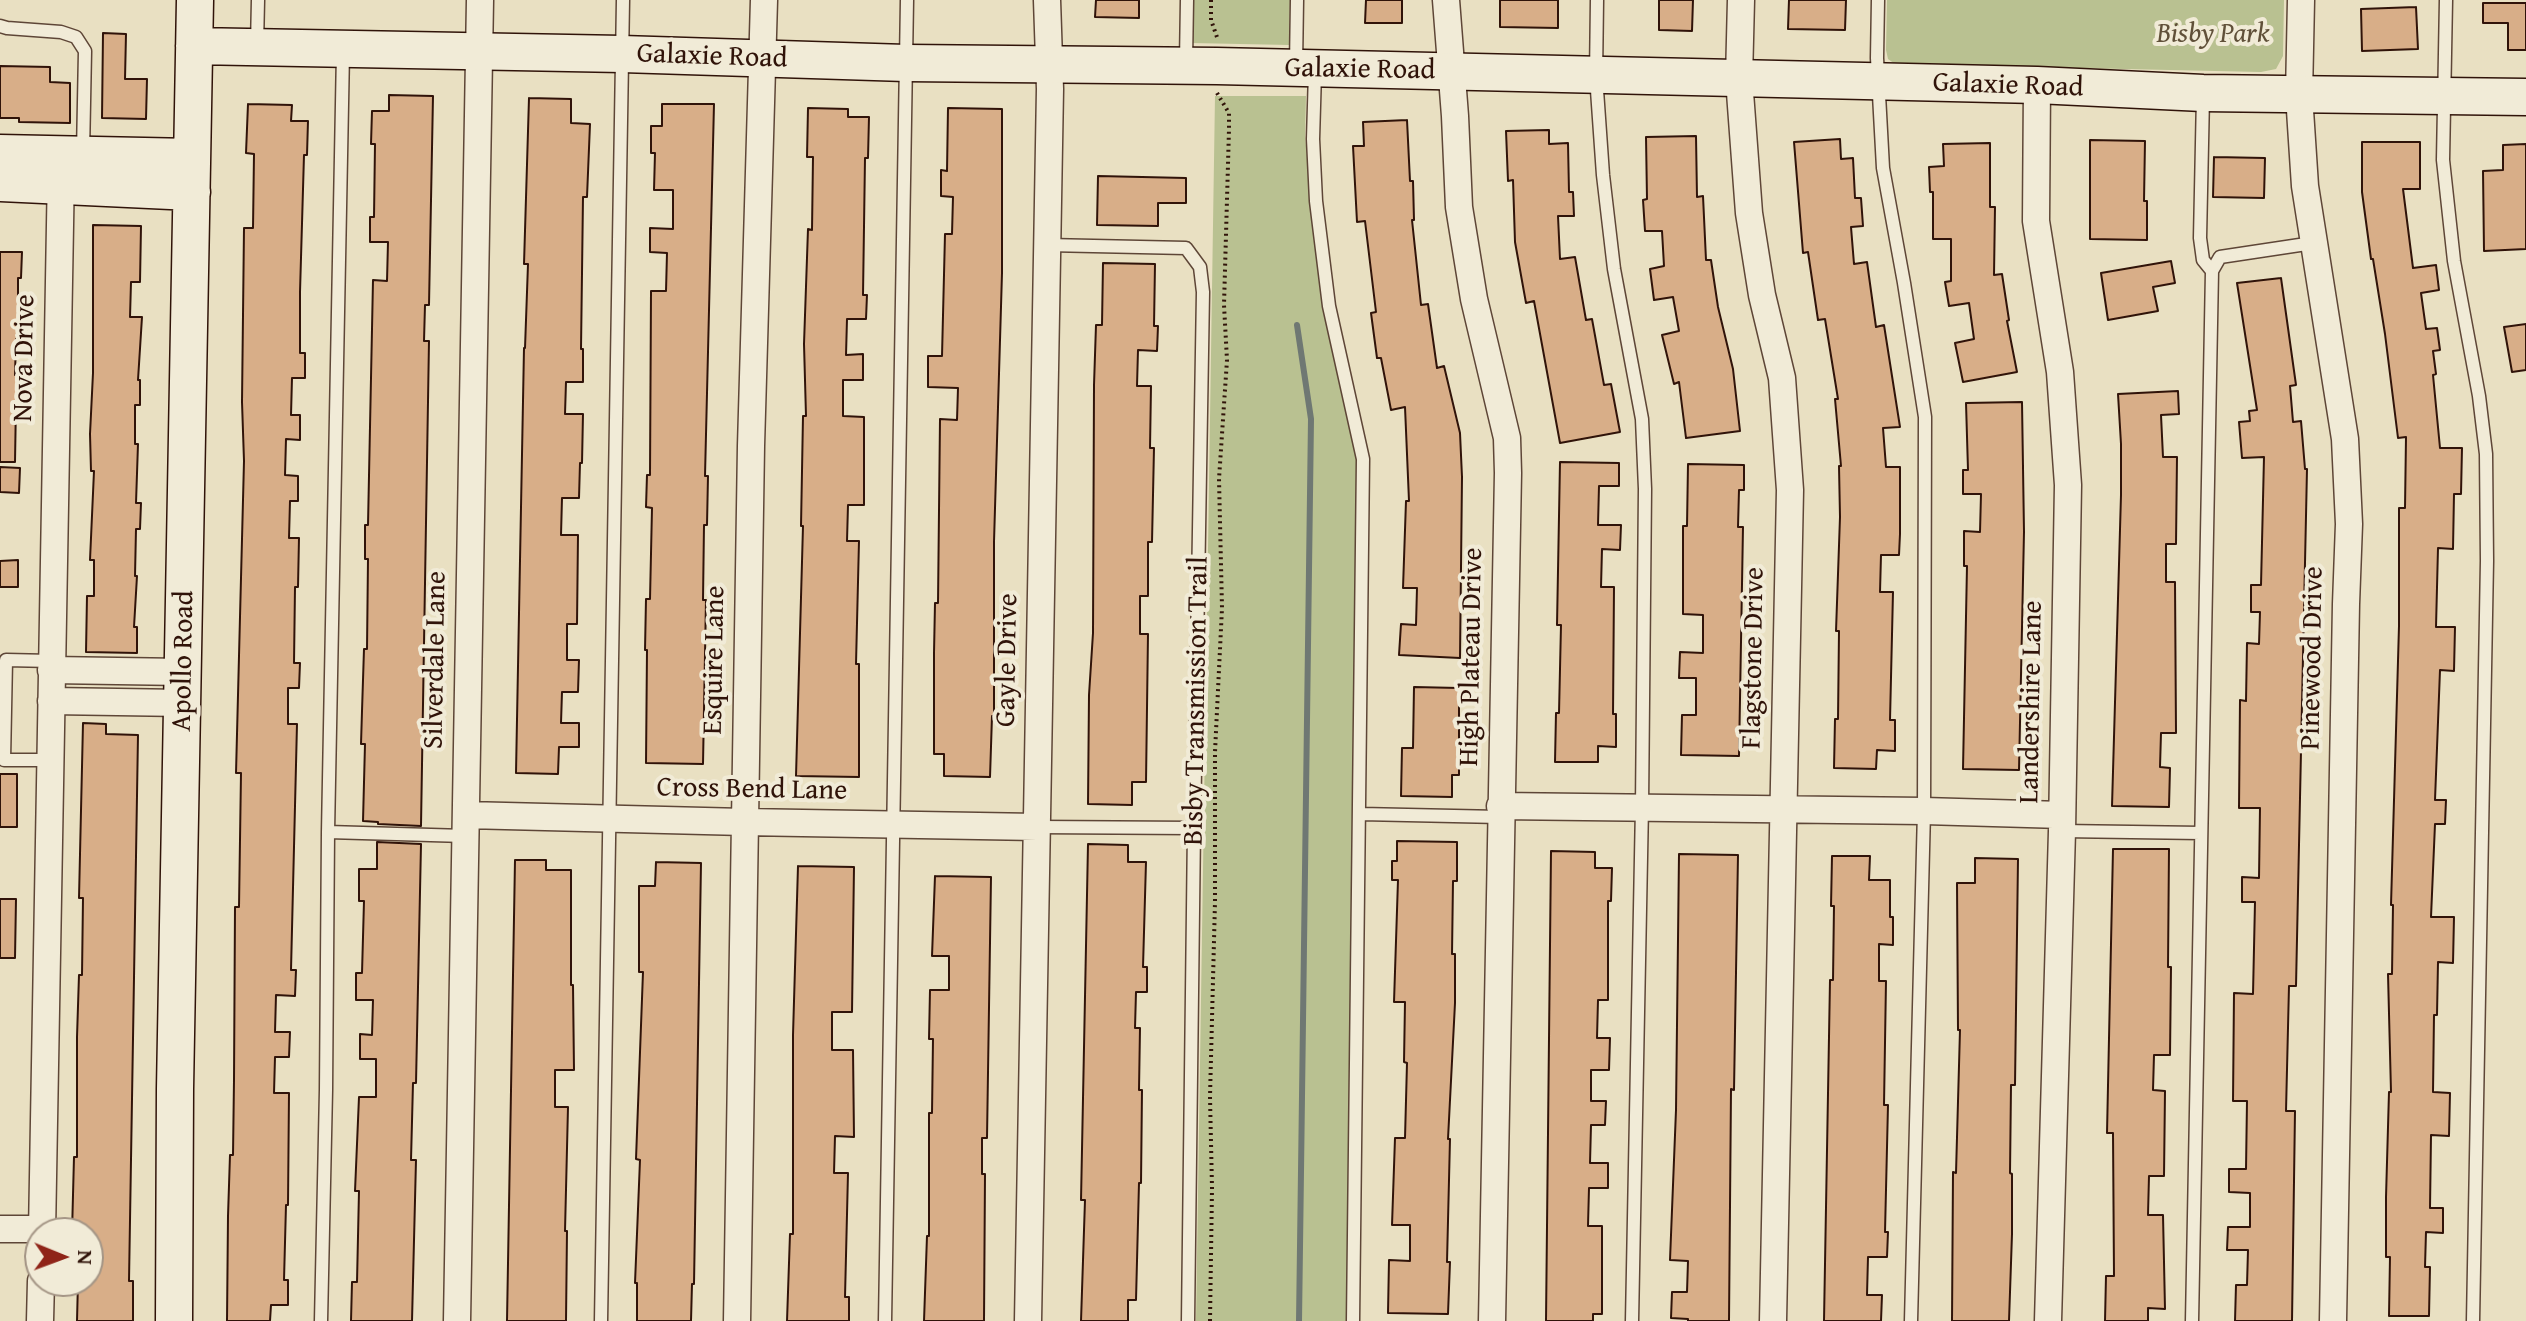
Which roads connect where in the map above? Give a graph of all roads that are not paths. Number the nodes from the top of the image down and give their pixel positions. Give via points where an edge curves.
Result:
1 (195, 0) edge
2 (258, 0) edge
3 (480, 0) edge
4 (623, 0) edge
5 (764, 0) edge
6 (907, 0) edge
7 (1047, 0) edge
8 (1187, 0) edge
9 (1297, 0) edge
10 (1446, 0) edge
11 (1597, 0) edge
12 (1741, 0) edge
13 (1878, 0) edge
14 (2301, 0) edge
15 (2446, 0) edge
16 (0, 26) edge
17 (194, 46) junction
18 (257, 47) junction
19 (343, 49) junction
20 (479, 51) junction
21 (622, 54) junction
22 (763, 58) junction
23 (906, 63) junction
24 (1049, 65) junction
25 (1186, 66) junction
26 (1306, 69) junction
27 (1451, 72) junction
28 (1596, 76) junction
29 (1739, 79) junction
30 (1880, 83) junction
31 (2037, 85) junction
32 (2203, 93) junction
33 (2299, 95) junction
34 (2445, 95) junction
35 (2526, 97) edge
36 (0, 153) edge
37 (68, 165) junction
38 (192, 174) junction
39 (0, 183) edge
40 (2313, 243) junction
41 (1047, 245) junction
42 (2212, 271) junction
43 (52, 665) junction
44 (184, 688) junction
45 (51, 701) junction
46 (50, 760) junction
47 (1642, 806) junction
48 (1782, 810) junction
49 (1500, 811) junction
50 (1924, 811) junction
51 (1361, 814) junction
52 (610, 819) junction
53 (744, 822) junction
54 (2062, 823) junction
55 (466, 825) junction
56 (893, 825) junction
57 (1037, 827) junction
58 (1194, 828) junction
59 (328, 832) junction
60 (2201, 833) junction
61 (42, 1217) edge
62 (0, 1229) edge
63 (24, 1230) edge
64 (41, 1297) edge
65 (40, 1321) edge
66 (174, 1321) edge
67 (321, 1321) edge
68 (457, 1321) edge
69 (601, 1321) edge
70 (737, 1321) edge
71 (885, 1321) edge
72 (1028, 1321) edge
73 (1188, 1321) edge
74 (1353, 1321) edge
75 (1492, 1321) edge
76 (1632, 1321) edge
77 (1773, 1321) edge
78 (1911, 1321) edge
79 (2048, 1321) edge
80 (2192, 1321) edge
81 (2333, 1321) edge
82 (2473, 1321) edge

1 - 17 street, Apollo Road
2 - 18 lane
3 - 20 street, Silverdale Lane
4 - 21 lane
5 - 22 street, Esquire Lane
6 - 23 lane
7 - 24 street, Gayle Drive
8 - 25 lane
9 - 26 lane
10 - 27 street, High Plateau Drive
11 - 28 lane
12 - 29 street, Flagstone Drive
13 - 30 lane
14 - 33 street, Pinewood Drive
15 - 34 lane
16 - 37 lane via 61,32 76,37 85,51
17 - 18 street, Galaxie Road
17 - 38 street, Apollo Road
18 - 19 street, Galaxie Road
19 - 20 street, Galaxie Road
19 - 59 lane
20 - 21 street, Galaxie Road
20 - 55 street, Silverdale Lane
21 - 22 street, Galaxie Road
21 - 52 lane
22 - 23 street, Galaxie Road
22 - 53 street, Esquire Lane
23 - 24 street, Galaxie Road
23 - 56 lane
24 - 25 street, Galaxie Road
24 - 41 street, Gayle Drive
25 - 26 street, Galaxie Road
26 - 27 street, Galaxie Road
26 - 51 lane via 1329,306 1363,459
27 - 28 street, Galaxie Road
27 - 49 street, High Plateau Drive via 1459,207 1474,299 1507,438
28 - 29 street, Galaxie Road
28 - 47 lane via 1610,242 1642,419
29 - 30 street, Galaxie Road
29 - 48 street, Flagstone Drive via 1749,213 1788,434
30 - 31 street, Galaxie Road
30 - 50 lane via 1883,168 1925,417
31 - 32 street, Galaxie Road
31 - 54 street, Landershire Lane via 2036,221 2060,372 2068,485
32 - 33 street, Galaxie Road
32 - 42 lane via 2200,238 2203,260
33 - 34 street, Galaxie Road
33 - 40 street, Pinewood Drive
34 - 35 street, Galaxie Road
34 - 82 lane via 2443,160 2454,261 2486,454
36 - 37 street
37 - 38 street
37 - 39 street
37 - 43 street, Nova Drive
38 - 44 street, Apollo Road
40 - 42 lane via 2220,257
40 - 81 street, Pinewood Drive via 2345,439 2349,524
41 - 57 street, Gayle Drive
41 - 58 lane via 1186,248 1200,267
42 - 60 lane
43 - 44 street
43 - 45 street, Nova Drive
43 - 46 lane via 6,660 4,760
44 - 45 street
44 - 66 street, Apollo Road
45 - 46 street, Nova Drive
46 - 61 street, Nova Drive
47 - 48 street
47 - 49 street
47 - 76 lane
48 - 50 street
48 - 77 street, Flagstone Drive
49 - 51 lane
49 - 75 street, High Plateau Drive
50 - 54 street
50 - 78 lane
51 - 74 lane
52 - 53 street, Cross Bend Lane
52 - 55 street, Cross Bend Lane
52 - 69 lane
53 - 56 street, Cross Bend Lane
53 - 70 street, Esquire Lane
54 - 60 lane
54 - 79 street, Landershire Lane
55 - 59 lane
55 - 68 street, Silverdale Lane
56 - 57 street, Cross Bend Lane
56 - 71 lane
57 - 58 lane
57 - 72 street, Gayle Drive
58 - 73 lane
59 - 67 lane
60 - 80 lane
62 - 63 street
64 - 65 street

